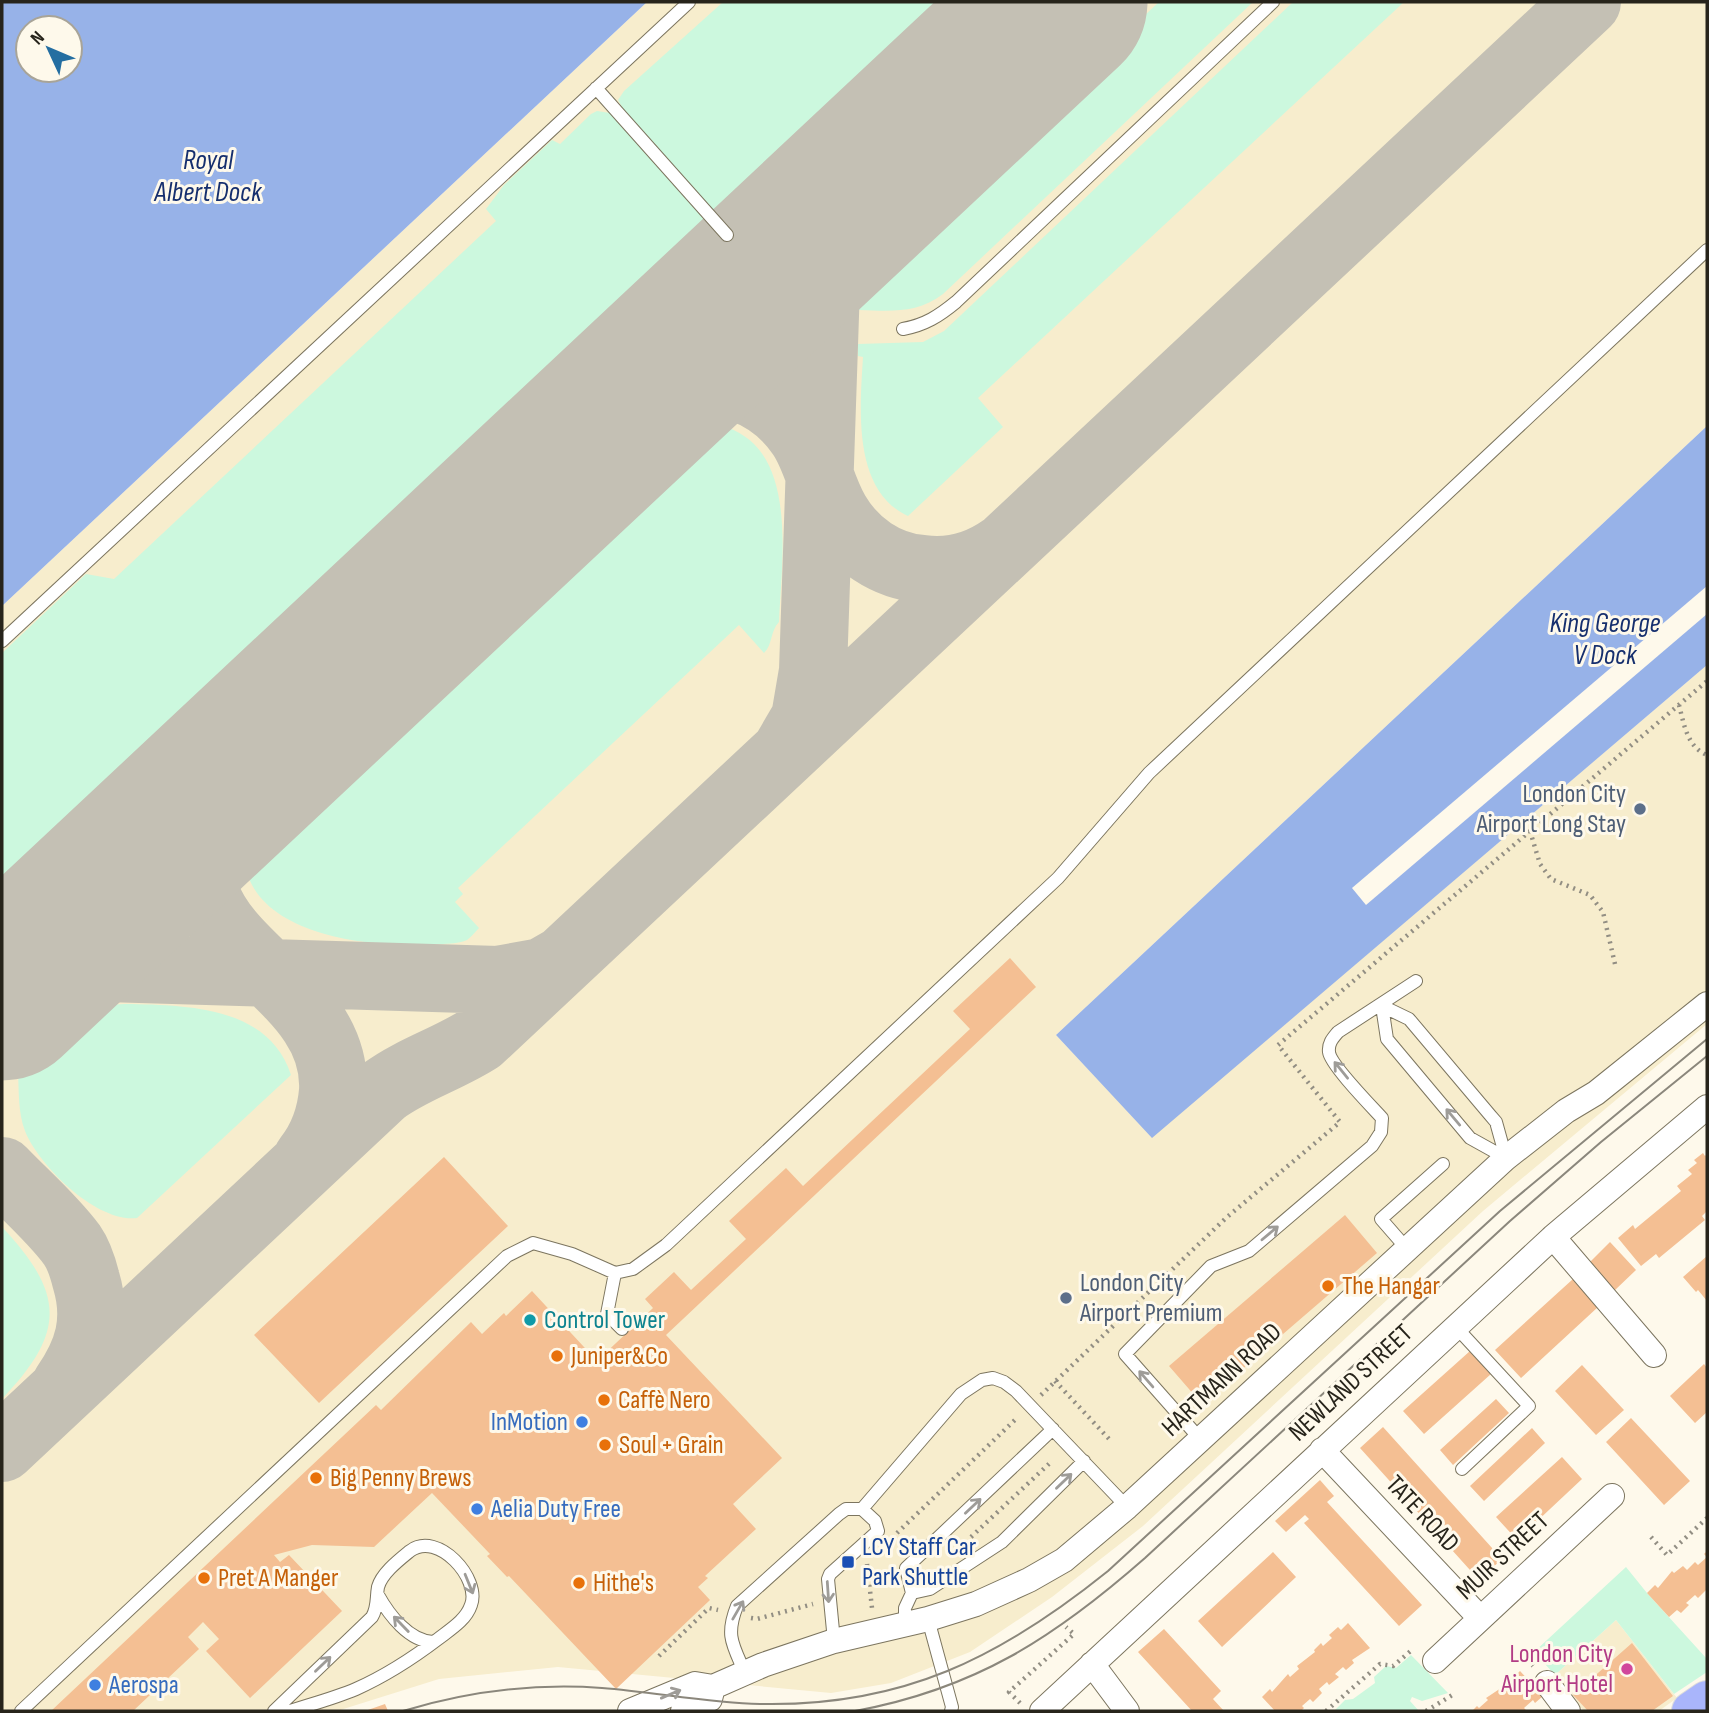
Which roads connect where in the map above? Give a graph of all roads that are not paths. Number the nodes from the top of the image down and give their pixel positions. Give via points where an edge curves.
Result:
1 (688, 2) edge
2 (1273, 2) edge
3 (596, 88) junction
4 (727, 235) dead end
5 (1707, 250) edge
6 (903, 329) dead end
7 (2, 640) edge
8 (1416, 981) dead end
9 (1707, 1004) edge
10 (1382, 1006) junction
11 (1707, 1107) edge
12 (1506, 1158) junction
13 (1443, 1164) dead end
14 (1553, 1237) junction
15 (1408, 1250) junction
16 (615, 1273) junction
17 (1455, 1326) junction
18 (622, 1329) dead end
19 (1654, 1355) dead end
20 (1054, 1429) junction
21 (1201, 1440) junction
22 (1322, 1450) junction
23 (1084, 1461) junction
24 (1462, 1469) dead end
25 (1612, 1496) dead end
26 (1127, 1507) junction
27 (862, 1508) junction
28 (912, 1593) junction
29 (377, 1594) junction
30 (1480, 1618) junction
31 (916, 1621) junction
32 (834, 1641) junction
33 (433, 1642) junction
34 (1424, 1655) road end
35 (1092, 1664) junction
36 (745, 1674) junction
37 (1547, 1683) dead end
38 (713, 1687) junction
39 (1707, 1700) edge
40 (21, 1711) edge
41 (274, 1711) edge
42 (290, 1711) edge
43 (630, 1711) edge
44 (683, 1711) edge
45 (951, 1711) edge
46 (1042, 1711) edge
47 (1126, 1711) edge
48 (1568, 1711) edge
49 (1691, 1711) edge

1 - 3 lane
2 - 6 lane via 956,302 922,325
3 - 4 lane
3 - 7 lane
5 - 16 lane via 1149,773 1058,878 768,1150 651,1257 633,1269
8 - 10 lane
9 - 12 street, HARTMANN ROAD
10 - 12 lane via 1409,1019 1496,1122
12 -> 10 lane via 1470,1138 1387,1039
21 -> 10 lane via 1125,1354 1211,1266 1249,1251 1372,1146 1381,1132 1382,1118 1329,1054 1330,1042 1338,1032
11 - 14 street, NEWLAND STREET
12 - 15 street, HARTMANN ROAD
13 - 15 lane via 1381,1219
14 - 17 street, NEWLAND STREET
14 - 19 street
15 - 21 street, HARTMANN ROAD
16 - 18 lane via 607,1314
16 - 40 lane via 533,1243 507,1256
17 - 22 street, NEWLAND STREET
17 - 24 lane via 1529,1406
20 - 23 lane
20 - 27 lane via 1004,1382 982,1380 961,1395
28 -> 20 lane via 906,1568
21 - 26 street, HARTMANN ROAD
22 - 30 street, TATE ROAD
22 - 35 street, NEWLAND STREET
23 - 26 lane
28 -> 23 lane via 930,1589 1002,1542
25 - 30 street, MUIR STREET
26 - 31 street, HARTMANN ROAD via 1064,1560 1030,1580 976,1604
27 -> 32 lane via 878,1531 830,1574
36 -> 27 lane via 730,1635 737,1606 839,1514
28 - 31 lane via 905,1608
33 -> 29 lane via 409,1633
29 -> 33 lane via 382,1577 411,1550 425,1544 441,1548 467,1576 473,1592 465,1616
41 -> 29 lane via 366,1624 376,1610
30 - 34 street, MUIR STREET
31 - 32 street, HARTMANN ROAD
31 - 45 lane
32 - 36 street, HARTMANN ROAD
33 - 42 lane via 369,1682
35 - 46 street, NEWLAND STREET
35 - 47 street
36 - 38 street, HARTMANN ROAD
37 - 48 street
43 -> 38 street, HARTMANN ROAD via 695,1684
38 - 44 street, HARTMANN ROAD via 710,1699
39 - 49 main road

